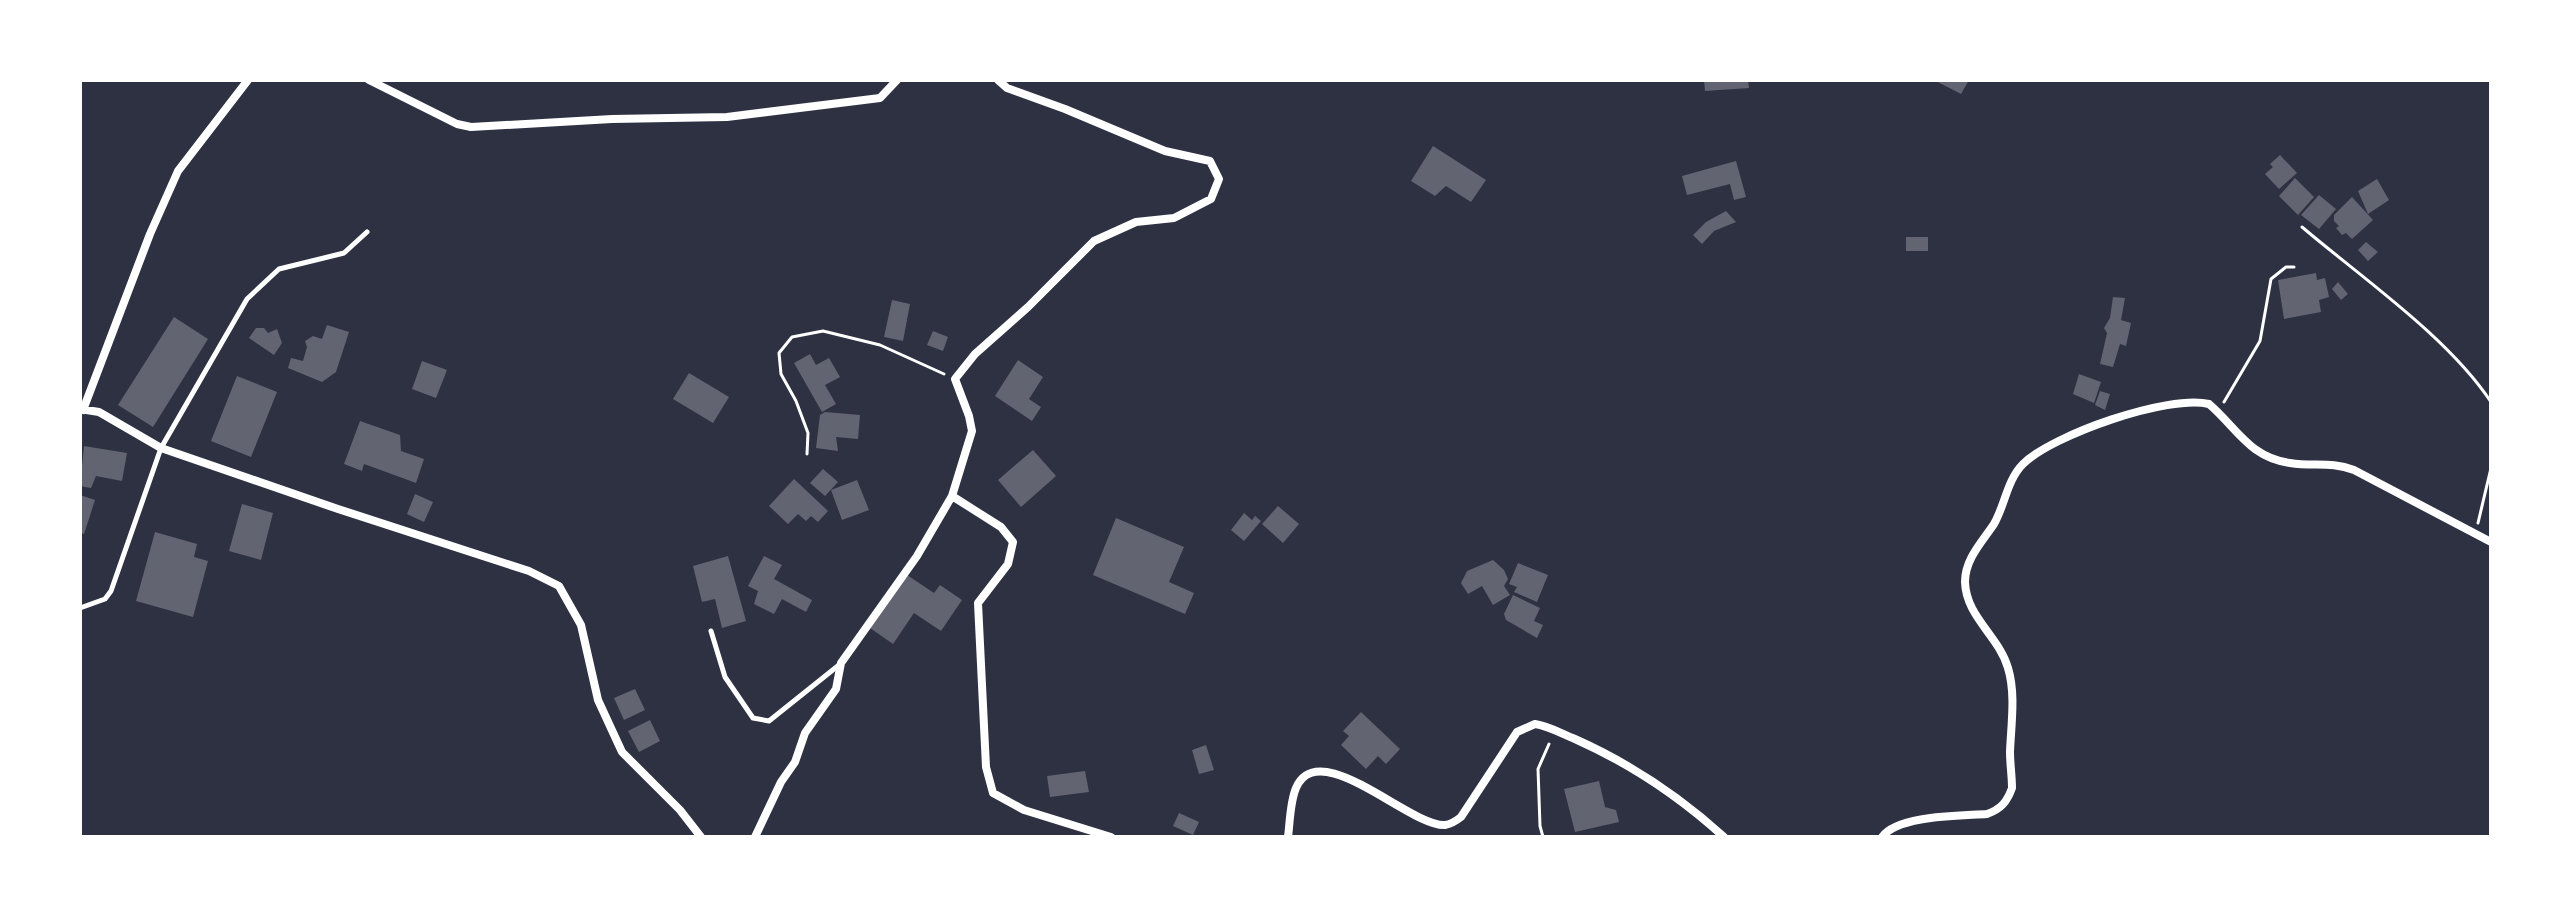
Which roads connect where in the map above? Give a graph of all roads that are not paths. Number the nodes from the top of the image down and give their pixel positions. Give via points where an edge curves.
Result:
1 (248, 80) edge
2 (369, 80) edge
3 (897, 80) edge
4 (998, 80) edge
5 (367, 232) dead end
6 (81, 409) edge
7 (161, 448) junction
8 (952, 496) junction
9 (2491, 542) edge
10 (80, 608) edge
11 (711, 631) dead end
12 (841, 663) junction
13 (701, 837) edge
14 (755, 837) edge
15 (1111, 837) edge
16 (1288, 837) edge
17 (1724, 837) edge
18 (1882, 837) edge

1 - 6 street via 178,171
2 - 3 street via 471,127 727,117 880,98
4 - 8 street via 1165,151 1210,161 1219,179 1211,199 1174,218 1136,222 1094,241 975,354 955,379 972,431
5 - 7 lane via 344,253 279,269 247,299
6 - 7 street via 99,412
7 - 10 lane via 111,591 105,599
7 - 13 street via 529,571 559,586 581,625 598,700 622,752
8 - 12 street via 917,556
8 - 15 street via 1001,527 1013,542 1008,564 978,603 986,767 993,793 1024,810
9 - 18 street via 2354,470 2290,463 2261,453 2209,404 2186,403 2096,423 2023,463 1965,578 1970,607 2002,655 2011,679 2009,797 1987,814 1896,825
11 - 12 lane via 725,677 753,718 769,721
12 - 14 street via 836,689 805,733
16 - 17 street via 1296,786 1313,772 1338,774 1433,823 1452,824 1517,732 1535,724 1658,782

